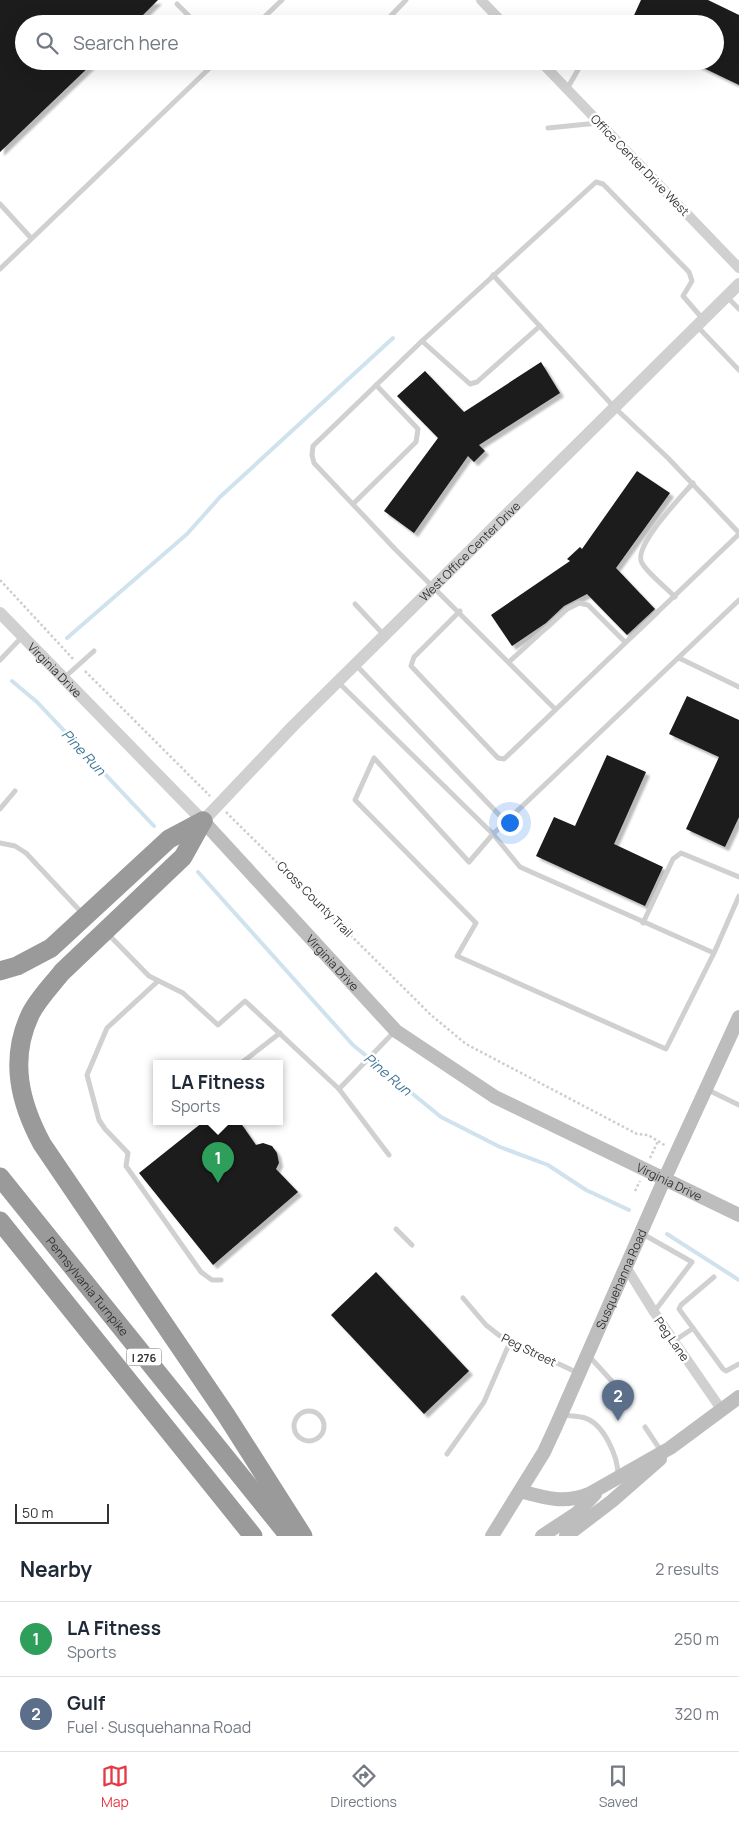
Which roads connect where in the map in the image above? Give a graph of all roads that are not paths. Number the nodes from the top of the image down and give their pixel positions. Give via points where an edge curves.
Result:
1 (282, 0) edge
2 (406, 0) edge
3 (481, 0) edge
4 (177, 4) dead end
5 (188, 15) edge
6 (266, 15) edge
7 (392, 15) edge
8 (495, 15) edge
9 (208, 70) edge
10 (549, 70) edge
11 (578, 70) edge
12 (567, 89) junction
13 (599, 122) junction
14 (548, 128) dead end
15 (0, 204) edge
16 (31, 238) junction
17 (739, 268) edge
18 (0, 269) edge
19 (493, 275) junction
20 (739, 284) edge
21 (727, 296) junction
22 (739, 309) edge
23 (700, 323) junction
24 (540, 326) junction
25 (422, 341) junction
26 (739, 370) edge
27 (376, 385) junction
28 (614, 407) junction
29 (692, 483) junction
30 (353, 504) junction
31 (739, 533) edge
32 (434, 586) junction
33 (675, 597) junction
34 (739, 600) edge
35 (355, 604) dead end
36 (460, 612) junction
37 (0, 614) edge
38 (384, 635) junction
39 (22, 636) junction
40 (625, 642) junction
41 (94, 651) dead end
42 (679, 658) junction
43 (0, 660) edge
44 (509, 662) junction
45 (355, 664) junction
46 (63, 679) junction
47 (337, 682) junction
48 (739, 687) edge
49 (555, 709) junction
50 (15, 791) dead end
51 (0, 809) edge
52 (203, 821) junction
53 (506, 822) junction
54 (493, 834) junction
55 (0, 843) edge
56 (739, 877) edge
57 (739, 896) edge
58 (85, 916) junction
59 (643, 923) junction
60 (105, 931) junction
61 (714, 954) junction
62 (0, 971) edge
63 (157, 982) junction
64 (739, 1018) edge
65 (396, 1031) junction
66 (280, 1033) junction
67 (245, 1060) edge
68 (339, 1089) junction
69 (706, 1089) junction
70 (739, 1105) edge
71 (389, 1155) dead end
72 (0, 1177) edge
73 (664, 1180) junction
74 (739, 1216) edge
75 (0, 1221) edge
76 (396, 1229) dead end
77 (641, 1233) junction
78 (412, 1245) dead end
79 (626, 1267) junction
80 (714, 1277) dead end
81 (222, 1280) dead end
82 (463, 1298) dead end
83 (654, 1312) junction
84 (692, 1329) junction
85 (674, 1341) junction
86 (510, 1342) junction
87 (587, 1354) junction
88 (739, 1364) edge
89 (578, 1373) junction
90 (618, 1388) dead end
91 (739, 1397) edge
92 (721, 1409) junction
93 (301, 1414) joint
94 (561, 1414) junction
95 (645, 1427) dead end
96 (666, 1450) junction
97 (447, 1454) dead end
98 (618, 1477) junction
99 (602, 1486) junction
100 (520, 1491) junction
101 (253, 1536) edge
102 (289, 1536) edge
103 (302, 1536) edge
104 (492, 1536) edge
105 (542, 1536) edge
106 (566, 1536) edge

1 - 6 lane
2 - 7 lane
3 - 8 street
4 - 5 lane
9 - 16 lane
10 - 12 street, Office Center Drive West
11 - 12 lane
12 - 13 street, Office Center Drive West
13 - 14 lane
13 - 17 street, Office Center Drive West
15 - 16 lane
16 - 18 lane
19 - 23 lane via 599,182 689,272 692,281 683,296
19 - 24 lane
19 - 25 lane
20 - 21 street, West Office Center Drive
21 - 22 lane
21 - 23 street, West Office Center Drive
23 - 26 lane
23 - 28 street, West Office Center Drive
24 - 25 lane via 477,382 470,384
24 - 28 lane
25 - 27 lane
27 - 30 lane via 315,442 312,451 314,464
27 - 30 lane via 418,429 416,442
28 - 29 lane
28 - 32 street, West Office Center Drive
29 - 31 lane
29 - 33 lane via 640,551 643,565
30 - 32 lane
31 - 33 lane
32 - 36 lane
32 - 38 street, West Office Center Drive
33 - 40 lane
34 - 42 lane
35 - 38 lane
36 - 44 lane
36 - 49 lane via 414,657 411,666 498,758 508,757
37 - 39 street, Virginia Drive
38 - 45 street, West Office Center Drive
39 - 43 lane
39 - 46 street, Virginia Drive
40 - 44 lane via 588,604 579,603 567,609
40 - 49 lane
41 - 46 lane
42 - 48 lane
42 - 53 lane
44 - 49 lane
45 - 47 street, West Office Center Drive
45 - 53 lane
46 - 52 street, Virginia Drive
47 - 52 street, West Office Center Drive
47 - 54 lane
50 - 51 lane
52 - 58 highway via 169,839
52 - 60 highway via 183,857
52 - 65 main road, Virginia Drive
53 - 54 lane
54 - 59 lane via 520,867
54 - 61 lane via 468,862 374,758 355,800 476,923 457,956 666,1049
55 - 58 lane via 15,846 26,853
56 - 59 lane via 681,853 673,859
57 - 61 lane
58 - 62 highway via 51,948
59 - 61 lane
60 - 63 lane
60 - 103 highway via 62,972 30,1015 18,1063 20,1089 28,1117 42,1144 226,1414
63 - 66 lane via 182,993 218,1025 245,1001
63 - 81 lane via 107,1028 87,1075 99,1120 128,1153 126,1166 201,1272 212,1280
64 - 69 main road, Susquehanna Road
65 - 68 lane
65 - 73 main road, Virginia Drive via 495,1097
66 - 67 lane
66 - 68 lane
68 - 71 lane
69 - 70 lane
69 - 73 main road, Susquehanna Road
72 - 102 highway, Pennsylvania Turnpike / I 276
73 - 74 main road, Virginia Drive
73 - 77 main road, Susquehanna Road
75 - 101 highway, I 276
76 - 78 lane
77 - 79 main road, Susquehanna Road
77 - 83 lane via 692,1262
79 - 83 street, Peg Lane
79 - 87 main road, Susquehanna Road
80 - 84 lane via 679,1309
82 - 86 lane, Peg Street via 486,1325
83 - 85 street, Peg Lane
84 - 85 lane
84 - 88 lane via 723,1369 726,1371
85 - 92 street, Peg Lane
86 - 89 lane, Peg Street
86 - 97 lane via 484,1402
87 - 89 main road, Susquehanna Road
87 - 90 lane
89 - 94 main road, Susquehanna Road
91 - 92 main road
92 - 96 main road
93 - 93 lane via 294,1423 296,1435 306,1441 318,1439 324,1430 322,1418 312,1411
94 - 98 lane via 585,1418 598,1428 616,1453
94 - 100 main road, Susquehanna Road via 544,1452
95 - 96 lane
96 - 98 main road
96 - 106 main road via 654,1466
98 - 99 main road
99 - 100 main road via 579,1498 559,1500
99 - 105 main road via 577,1513
100 - 104 main road, Susquehanna Road

